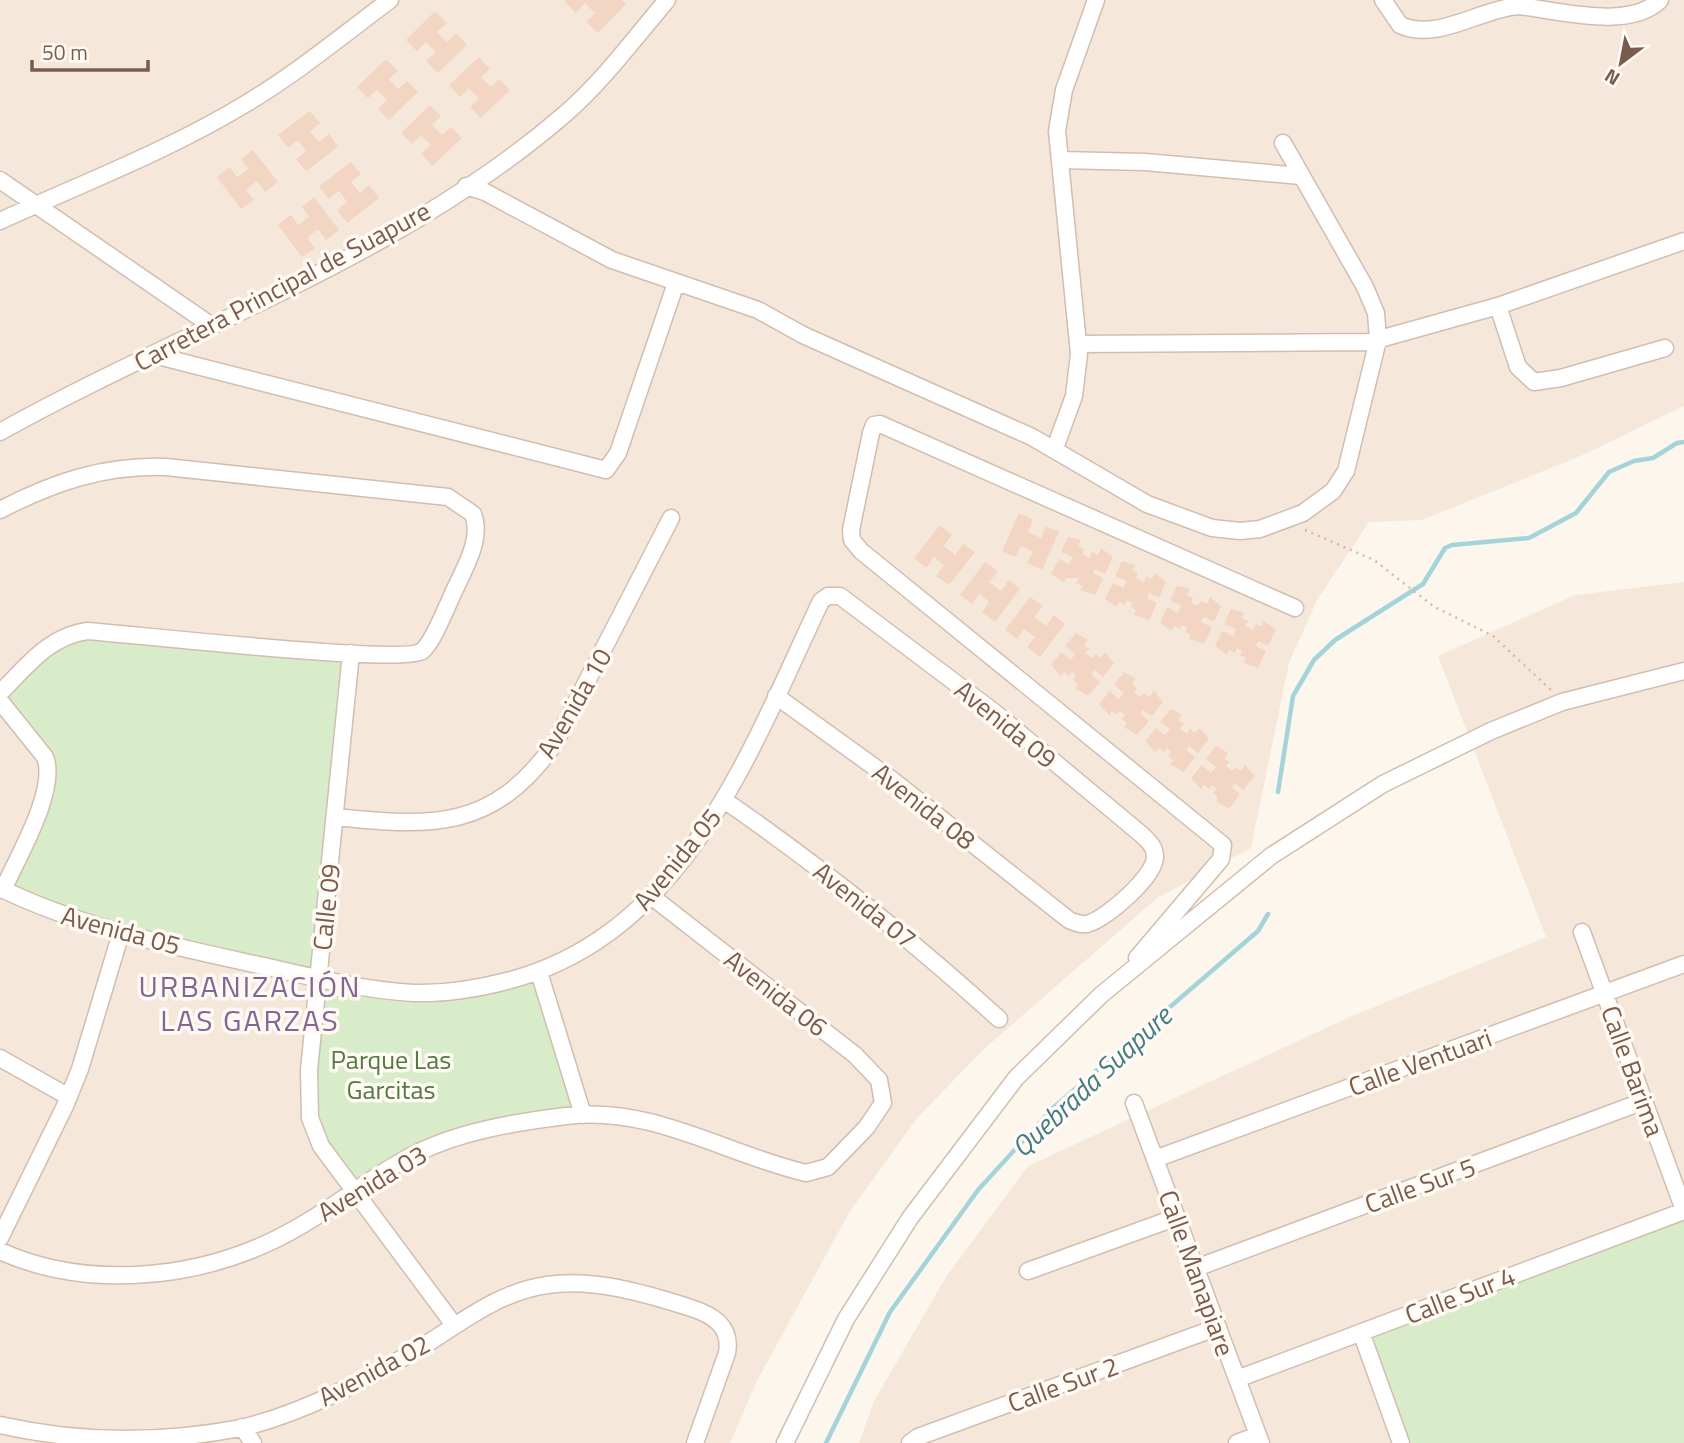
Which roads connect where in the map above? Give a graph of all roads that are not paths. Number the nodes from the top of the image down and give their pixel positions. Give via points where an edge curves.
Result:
1 (390, 0) edge
2 (667, 0) edge
3 (1096, 0) edge
4 (1383, 0) edge
5 (1660, 0) edge
6 (1283, 143) dead end
7 (1060, 160) junction
8 (1301, 176) junction
9 (0, 180) edge
10 (466, 186) junction
11 (36, 205) junction
12 (0, 221) edge
13 (1684, 241) edge
14 (676, 283) junction
15 (1498, 306) junction
16 (212, 326) junction
17 (1378, 340) junction
18 (1078, 344) junction
19 (1665, 348) dead end
20 (153, 355) junction
21 (0, 432) edge
22 (1055, 448) junction
23 (0, 510) edge
24 (671, 518) dead end
25 (840, 596) joint
26 (1295, 608) dead end
27 (351, 653) junction
28 (1684, 671) edge
29 (0, 693) edge
30 (776, 696) junction
31 (0, 701) edge
32 (724, 800) junction
33 (335, 817) junction
34 (2, 889) edge
35 (651, 896) junction
36 (1069, 920) joint
37 (1582, 932) dead end
38 (121, 933) junction
39 (1684, 964) edge
40 (539, 972) junction
41 (1123, 976) junction
42 (319, 978) junction
43 (1604, 993) junction
44 (999, 1019) dead end
45 (0, 1058) edge
46 (69, 1097) junction
47 (1644, 1101) junction
48 (1134, 1103) dead end
49 (583, 1115) junction
50 (1155, 1159) junction
51 (828, 1167) joint
52 (354, 1192) junction
53 (1684, 1211) edge
54 (1177, 1217) junction
55 (0, 1238) edge
56 (0, 1251) edge
57 (1196, 1268) junction
58 (1028, 1271) dead end
59 (454, 1325) junction
60 (1218, 1327) junction
61 (1361, 1332) junction
62 (1237, 1379) junction
63 (0, 1425) edge
64 (242, 1427) junction
65 (1259, 1439) edge
66 (253, 1443) edge
67 (695, 1443) edge
68 (785, 1443) edge
69 (910, 1443) edge
70 (1237, 1443) edge
71 (1401, 1443) edge

1 - 11 street via 250,102 156,152
2 - 10 street, Carretera Principal de Suapure via 568,112
3 - 7 street via 1060,108
4 - 5 street via 1400,25 1422,31 1504,7 1621,16 1645,10
6 - 8 street
7 - 8 street via 1145,162
7 - 18 street
8 - 17 street via 1365,287 1376,313
9 - 11 street
10 - 14 street via 611,260
10 - 16 street, Carretera Principal de Suapure via 384,239
11 - 12 street
11 - 16 street
13 - 15 street
14 - 20 street via 618,453 606,470
14 - 22 street via 758,310 803,335
15 - 17 street
15 - 19 street via 1518,367 1534,382
16 - 20 street, Carretera Principal de Suapure
17 - 18 street via 1328,345
17 - 22 street via 1346,471 1333,492 1283,522 1240,531 1184,519 1127,495
18 - 22 street via 1078,377
20 - 21 street, Carretera Principal de Suapure
23 - 27 street via 78,476 139,466 410,491 448,497 467,508 476,523 472,550 428,643 414,654
24 - 33 street, Avenida 10 via 561,732 544,759 512,792 462,816 419,823
25 - 30 street, Avenida 05 via 821,601
25 - 36 street, Avenida 09 via 994,712 1141,834 1154,851 1154,865 1139,884 1096,920 1082,925
26 - 41 street via 874,425 851,530 861,551 1223,845 1221,859
27 - 29 street via 87,631 50,644
27 - 33 street, Calle 09
28 - 41 street via 1562,702 1383,784 1271,856
30 - 32 street, Avenida 05
30 - 36 street, Avenida 08 via 891,779
31 - 34 street via 49,768 45,793
32 - 35 street, Avenida 05 via 687,855
32 - 44 street, Avenida 07 via 842,886
33 - 42 street, Calle 09
34 - 38 street, Avenida 05
35 - 40 street, Avenida 05 via 598,942
35 - 51 street, Avenida 06 via 872,1070 882,1088 883,1103
37 - 43 street, Calle Barima
38 - 42 street, Avenida 05
38 - 46 street
39 - 43 street, Calle Ventuari
40 - 42 street, Avenida 05 via 480,988 438,993 388,991
40 - 49 street
41 - 68 street via 1016,1078 910,1218 845,1319
42 - 52 street, Calle 09 via 309,1070 310,1118 321,1146
43 - 47 street, Calle Barima
43 - 50 street, Calle Ventuari
45 - 46 street
46 - 55 street
47 - 53 street, Calle Barima
47 - 57 street, Calle Sur 5
48 - 50 street, Calle Manapiare
49 - 51 street, Avenida 03 via 612,1115 663,1125 806,1173
49 - 52 street, Avenida 03 via 506,1126 436,1145
50 - 54 street, Calle Manapiare
52 - 56 street, Avenida 03 via 273,1241 188,1268 97,1274 47,1268
52 - 59 street, Calle 09
53 - 61 street, Calle Sur 4
54 - 57 street, Calle Manapiare
54 - 58 street
57 - 60 street, Calle Manapiare
59 - 64 street, Avenida 02 via 344,1389
59 - 67 street, Avenida 02 via 508,1295 548,1284 576,1283 638,1293 703,1311 724,1326 727,1353
60 - 62 street, Calle Manapiare
60 - 69 street, Calle Sur 2
61 - 62 street, Calle Sur 4
61 - 71 street
62 - 65 street, Calle Manapiare
63 - 64 street, Avenida 02 via 62,1438 132,1441
64 - 66 street
65 - 70 street

